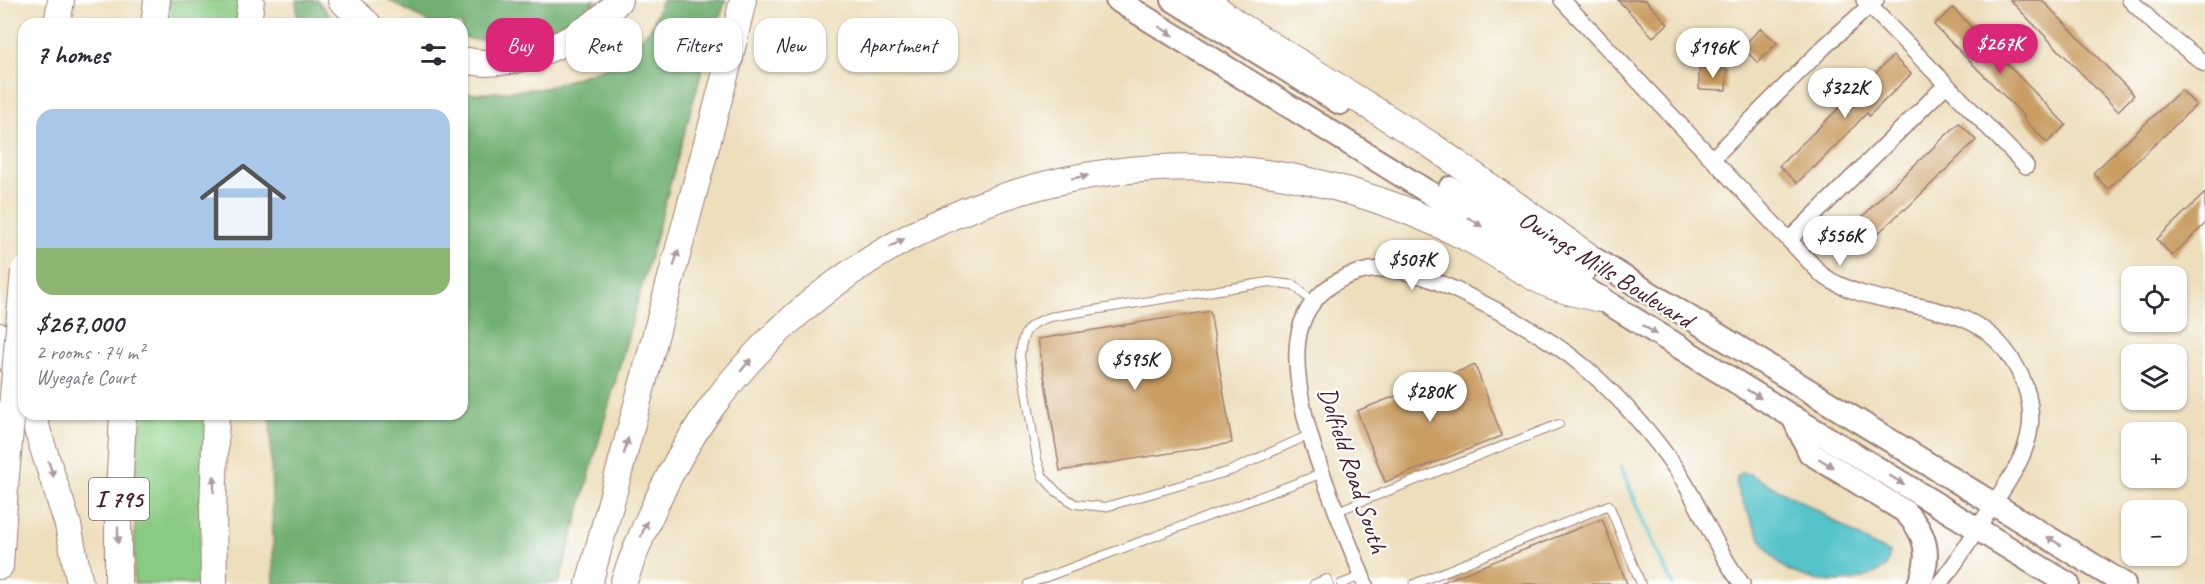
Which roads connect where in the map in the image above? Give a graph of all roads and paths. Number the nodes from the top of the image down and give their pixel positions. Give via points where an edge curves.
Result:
1 (61, 0) edge
2 (157, 0) edge
3 (251, 0) edge
4 (341, 0) edge
5 (619, 0) edge
6 (743, 0) edge
7 (1117, 0) edge
8 (1173, 0) edge
9 (1206, 0) edge
10 (1562, 0) edge
11 (2130, 0) edge
12 (1869, 2) edge
13 (58, 18) edge
14 (155, 18) edge
15 (249, 18) edge
16 (361, 18) edge
17 (1195, 49) junction
18 (468, 61) edge
19 (2205, 64) edge
20 (1946, 85) junction
21 (1713, 158) junction
22 (2026, 166) dead end
23 (1789, 240) junction
24 (1587, 255) junction
25 (1600, 299) junction
26 (1313, 303) junction
27 (0, 336) edge
28 (18, 339) edge
29 (18, 378) edge
30 (1793, 417) junction
31 (34, 420) edge
32 (123, 420) edge
33 (216, 420) edge
34 (1559, 424) dead end
35 (1311, 434) junction
36 (1323, 473) junction
37 (1993, 504) junction
38 (1337, 511) junction
39 (213, 513) junction
40 (1977, 529) junction
41 (0, 566) edge
42 (1364, 580) edge
43 (80, 584) edge
44 (118, 584) edge
45 (214, 584) edge
46 (226, 584) edge
47 (589, 584) edge
48 (623, 584) edge
49 (1028, 584) edge
50 (1314, 584) edge
51 (1329, 584) edge
52 (1341, 584) edge
53 (1414, 584) edge
54 (1641, 584) edge
55 (1742, 584) edge
56 (1919, 584) edge
57 (1939, 584) edge
58 (2068, 584) edge
59 (2124, 584) edge

1 - 13 highway
2 - 14 highway
3 - 15 highway
4 - 16 highway
5 - 18 highway via 590,27 562,44 526,57 486,63
47 -> 6 highway
7 -> 17 main road, Owings Mills Boulevard
8 - 24 main road, Owings Mills Boulevard
9 - 24 highway via 1236,24 1431,145
10 - 21 street
11 - 19 street
12 - 20 street
12 - 21 street
17 -> 25 main road, Owings Mills Boulevard
17 - 37 main road via 1320,108 1958,498
20 - 22 street
20 - 23 street
21 - 23 street
23 - 37 street via 1822,275 1839,286 1964,319 2000,342 2020,372 2028,393 2030,428 2021,457
24 - 37 main road, Owings Mills Boulevard
25 -> 30 main road, Owings Mills Boulevard
48 -> 25 highway via 659,494 691,438 730,384 774,335 824,291 884,250 947,217 1004,195 1103,173 1170,167 1275,174 1354,192 1434,222 1545,284
26 - 35 street, Dolfield Road South via 1304,316 1297,351 1301,395
26 - 35 lane via 1294,285 1269,282 1050,317 1029,327 1021,341 1020,356 1036,459 1043,477 1076,504 1105,507 1230,471
26 - 55 street, Dolfield Road South via 1346,277 1362,271 1394,270 1446,286 1498,310 1548,340 1599,380 1648,432 1681,478
27 - 29 highway
28 - 41 highway, bridge
30 -> 40 main road, Owings Mills Boulevard
30 -> 56 main road via 1810,453 1913,520 1920,530 1927,558
31 -> 43 highway via 68,525
32 -> 44 highway, I 795
39 -> 33 highway
34 - 38 lane
35 - 36 street, Dolfield Road South
36 - 38 street, Dolfield Road South
36 - 49 lane
37 - 40 street
59 -> 37 main road, Owings Mills Boulevard
38 - 42 street, Dolfield Road South
39 - 45 highway
39 - 46 highway via 225,549
40 - 57 street
40 - 58 main road, Owings Mills Boulevard
42 - 52 lane
50 - 51 lane via 1327,579
53 - 54 lane via 1609,505

